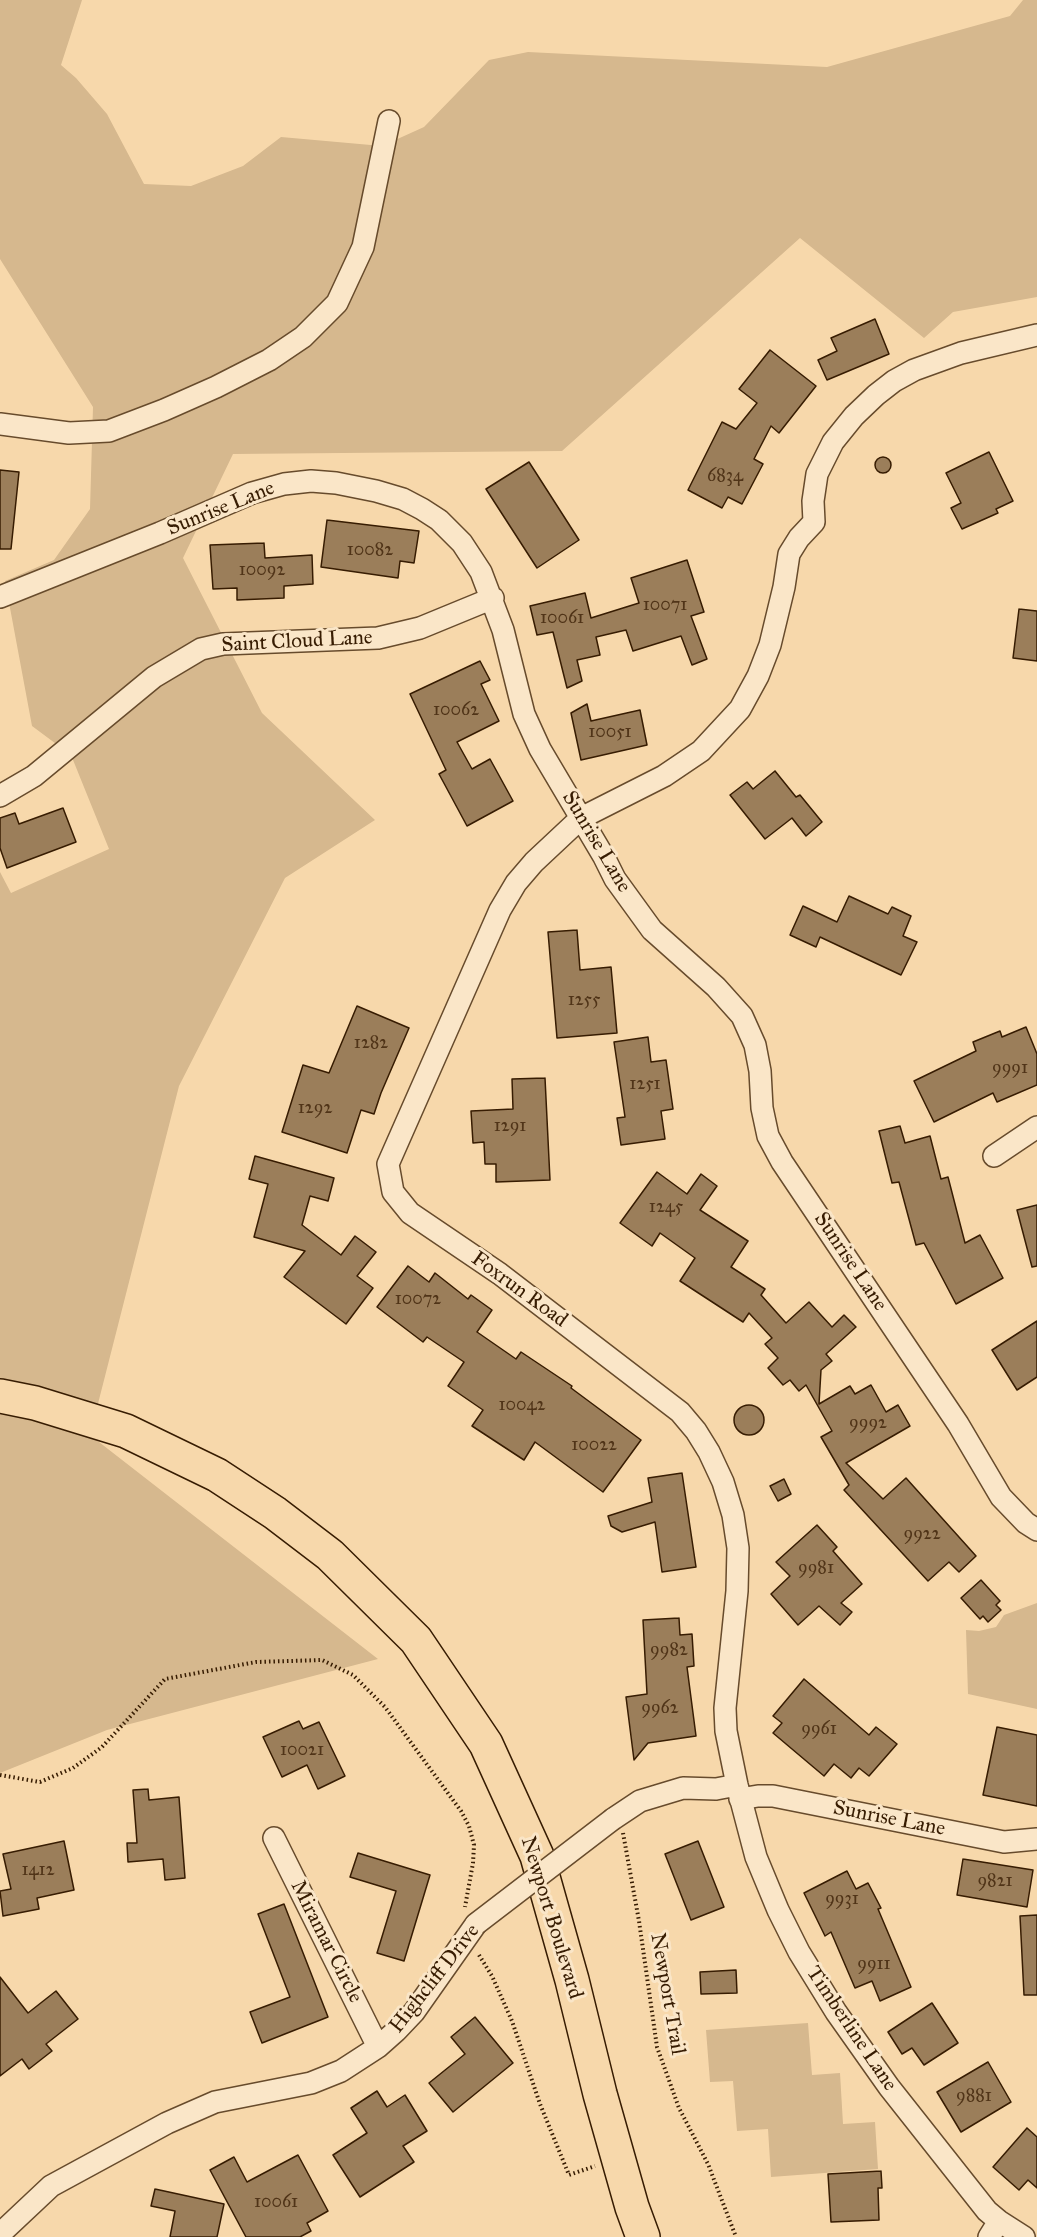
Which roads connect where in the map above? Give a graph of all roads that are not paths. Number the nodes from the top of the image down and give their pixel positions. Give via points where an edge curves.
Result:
1 (389, 122) dead end
2 (1037, 334) edge
3 (0, 424) edge
4 (0, 597) edge
5 (493, 598) junction
6 (0, 796) edge
7 (581, 818) junction
8 (1037, 1127) edge
9 (994, 1156) dead end
10 (0, 1396) edge
11 (1037, 1530) edge
12 (739, 1792) junction
13 (274, 1838) dead end
14 (1037, 1839) edge
15 (378, 2047) junction
16 (994, 2229) edge
17 (0, 2234) edge
18 (1020, 2236) edge
19 (643, 2237) edge

1 - 3 street via 363,247 337,303 303,337 216,387 109,431 69,433
2 - 7 street, Foxrun Road via 961,353 914,370 894,381 854,416 833,442 817,474 814,522 789,554 770,645 740,709 700,751 664,776
4 - 5 street, Sunrise Lane via 252,493 311,481 376,491 422,508 462,543
5 - 6 street, Saint Cloud Lane via 420,628 378,638 223,644 201,650 154,677 34,776
5 - 7 street, Sunrise Lane via 524,714
7 - 11 street, Sunrise Lane via 615,879 652,930 716,987 741,1016 755,1045 768,1136 782,1162 958,1424 1001,1497
7 - 12 street, Foxrun Road via 534,862 500,910 388,1164 393,1192 410,1213 500,1274 680,1412 709,1452 733,1515 738,1548 725,1707
8 - 9 street
10 - 19 main road, Newport Boulevard via 35,1402 126,1431 217,1475 330,1555 416,1641 486,1744 537,1856
12 - 14 street, Sunrise Lane via 1004,1842
12 - 15 street, Highcliff Drive, bridge via 683,1788 640,1801 616,1817 472,1929 414,2012
12 - 16 street, Timberline Lane via 756,1857 799,1952 889,2087 987,2211
13 - 15 street, Miramar Circle
15 - 17 street, Highcliff Drive via 341,2071 311,2083 215,2102 167,2123 51,2187
16 - 18 street, Timberline Lane

